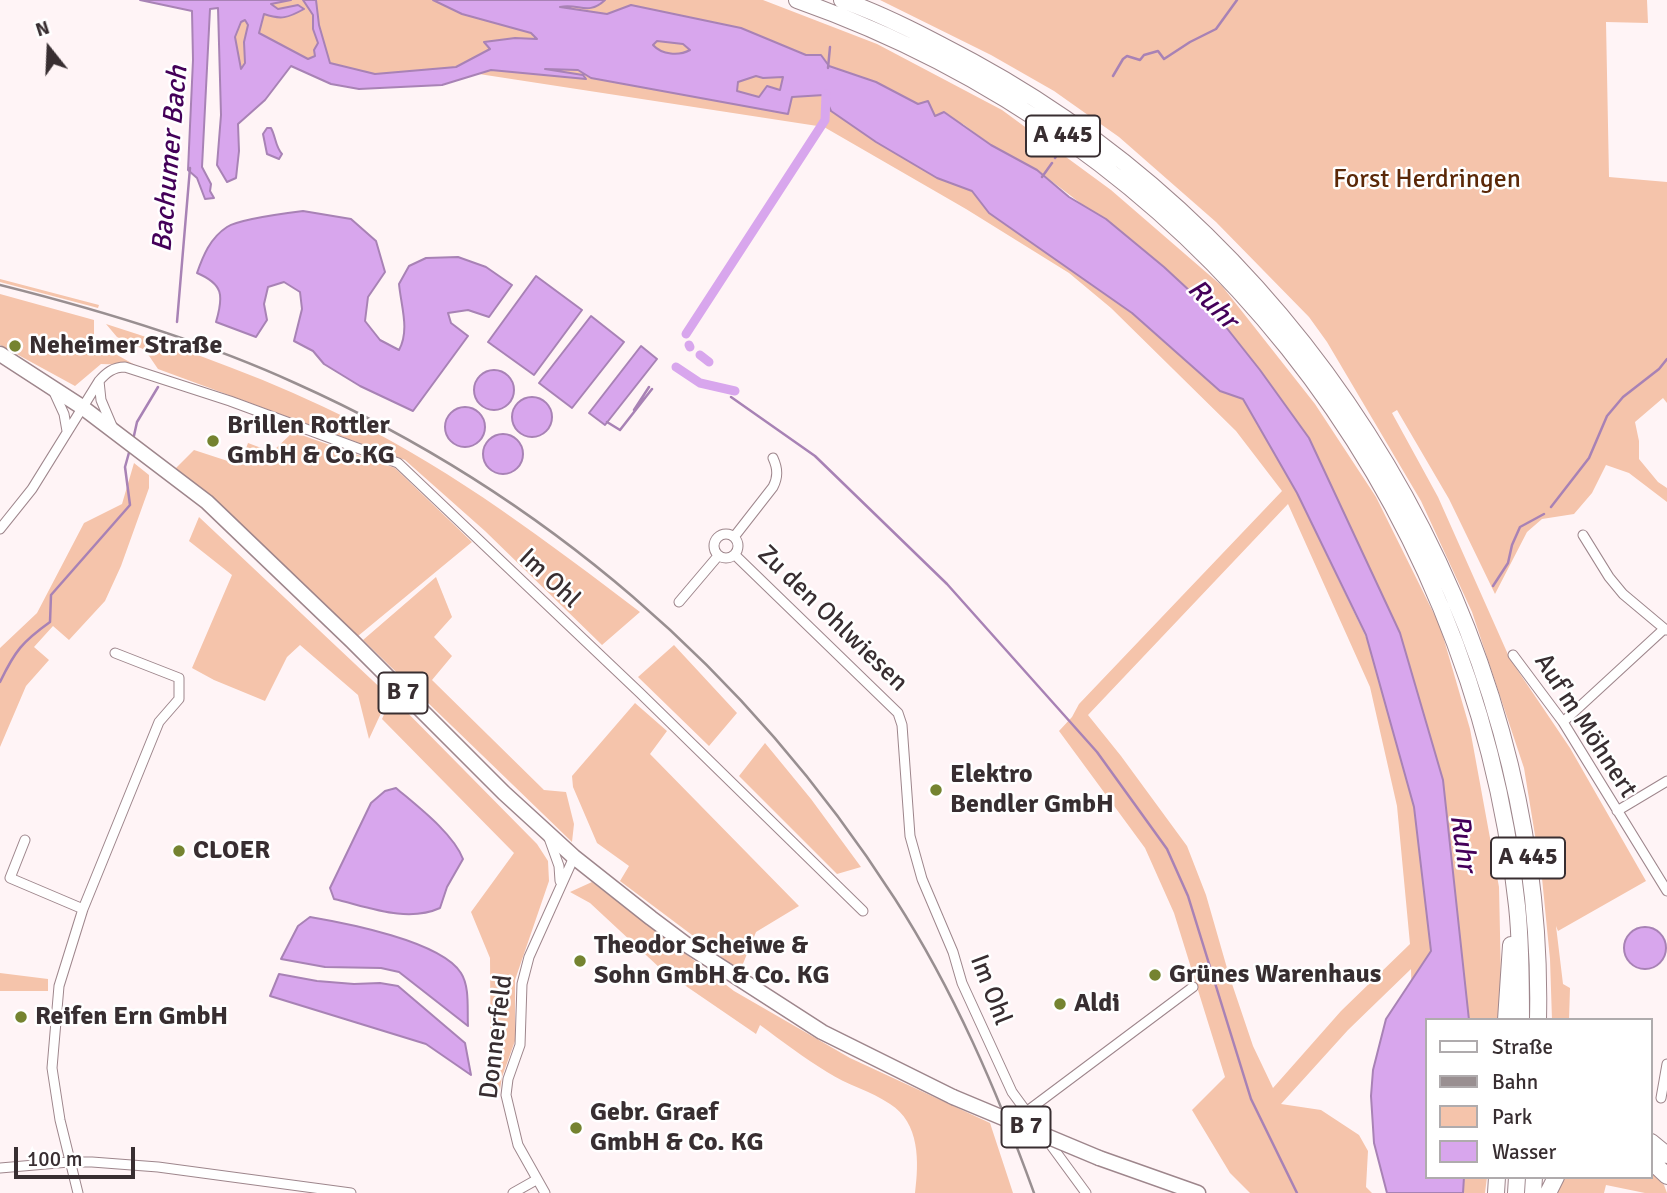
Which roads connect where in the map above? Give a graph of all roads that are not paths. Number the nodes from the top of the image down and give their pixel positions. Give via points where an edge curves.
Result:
1 (797, 0) edge
2 (842, 0) edge
3 (0, 354) edge
4 (99, 381) junction
5 (51, 386) junction
6 (82, 407) junction
7 (67, 431) junction
8 (114, 431) junction
9 (773, 458) dead end
10 (0, 529) edge
11 (1583, 535) dead end
12 (734, 537) junction
13 (735, 555) junction
14 (718, 556) junction
15 (679, 602) dead end
16 (1665, 630) edge
17 (114, 653) dead end
18 (1513, 655) dead end
19 (1563, 722) junction
20 (1667, 781) edge
21 (1617, 811) junction
22 (547, 833) junction
23 (26, 840) dead end
24 (574, 857) junction
25 (922, 879) joint
26 (1514, 883) junction
27 (561, 884) junction
28 (1667, 891) edge
29 (83, 909) junction
30 (863, 911) dead end
31 (1538, 974) junction
32 (1193, 987) dead end
33 (1506, 1018) edge
34 (1521, 1018) edge
35 (1538, 1018) edge
36 (1544, 1018) edge
37 (1667, 1064) edge
38 (1661, 1098) dead end
39 (1026, 1112) junction
40 (1653, 1144) edge
41 (1667, 1155) edge
42 (69, 1162) junction
43 (1653, 1162) edge
44 (0, 1168) edge
45 (1667, 1176) edge
46 (536, 1180) junction
47 (78, 1193) edge
48 (351, 1193) edge
49 (513, 1193) edge
50 (545, 1193) edge
51 (1086, 1193) edge
52 (1198, 1193) edge

1 - 26 highway, A 445 via 945,64 1070,140 1171,221 1282,339 1369,464 1409,537 1447,622 1488,750
2 - 31 highway, A 445 via 996,75 1119,158 1223,251 1293,328 1342,395 1423,531 1485,682 1522,822 1532,881
3 - 5 main road, B 7
4 - 6 street
4 - 8 street
4 - 30 street, Im Ohl via 118,368 147,374 398,463
5 - 6 main road, B 7
5 - 7 street
6 - 7 street
6 - 8 main road, B 7
7 - 10 street via 32,489
8 - 22 main road, B 7 via 207,502
9 - 12 street, Zu den Ohlwiesen via 777,466 773,487
11 - 16 street via 1623,594
12 - 13 street, Zu den Ohlwiesen via 739,547
12 - 14 street, Zu den Ohlwiesen via 716,538 713,546
13 - 14 street, Zu den Ohlwiesen
13 - 25 street, Zu den Ohlwiesen via 898,713 909,836
14 - 15 street, Zu den Ohlwiesen
16 - 19 street
17 - 29 street via 179,678 179,699 159,722
18 - 19 street, Auf'm Möhnert
19 - 21 street, Auf'm Möhnert
20 - 21 street
21 - 28 street, Auf'm Möhnert
22 - 24 main road, B 7
22 - 27 street
23 - 29 street via 10,878
24 - 27 street, Donnerfeld
24 - 52 main road, B 7, bridge via 687,945 822,1032 953,1097
25 - 39 street, Im Ohl via 967,994 1012,1092
26 - 33 highway
26 - 34 highway, A 445
27 - 46 street, Donnerfeld via 528,957 522,984 520,1045 506,1095 518,1145
29 - 42 street via 59,986 52,1068
31 - 35 highway, A 445
31 - 36 highway
32 - 39 street
37 - 38 street
39 - 51 street, Im Ohl
40 - 41 highway
42 - 44 street
42 - 47 street
42 - 48 street via 158,1167
43 - 45 highway
46 - 49 street
46 - 50 street, Donnerfeld

